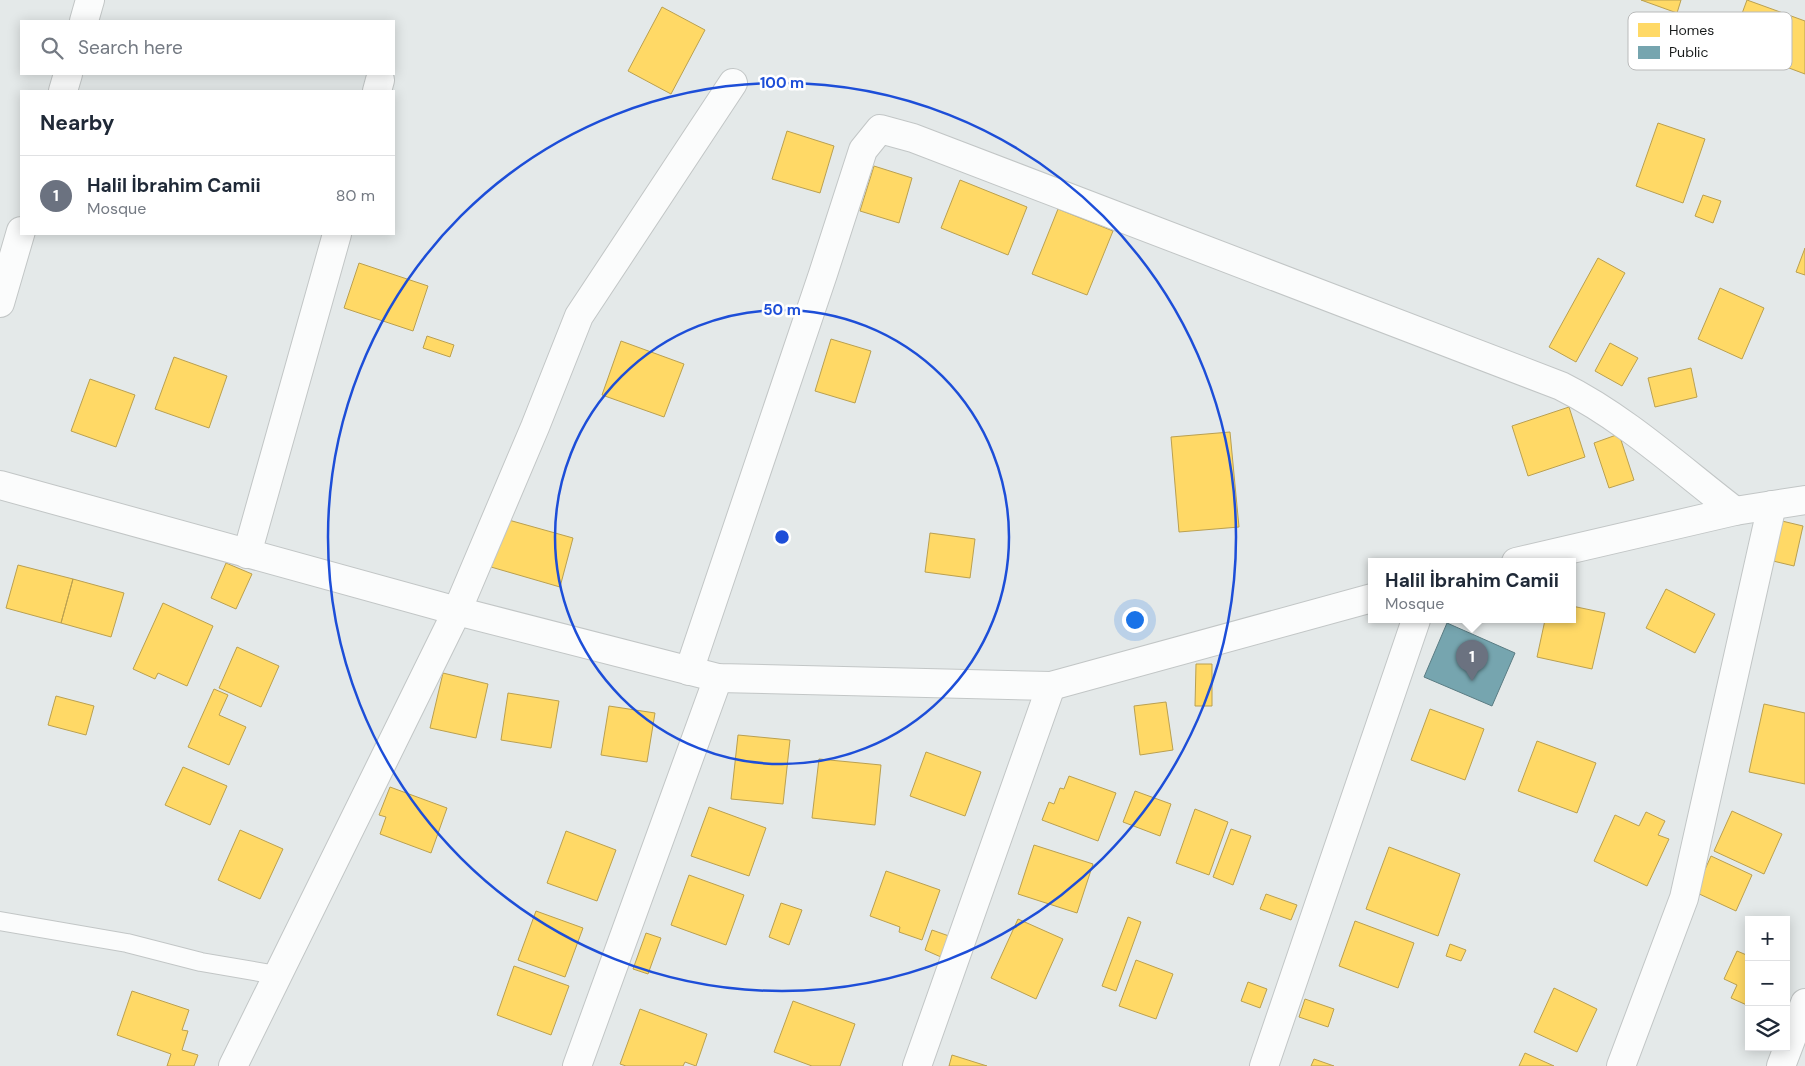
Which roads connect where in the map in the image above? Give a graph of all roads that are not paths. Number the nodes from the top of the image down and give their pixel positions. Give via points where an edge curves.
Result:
1 (90, 0) edge
2 (84, 20) edge
3 (68, 75) edge
4 (733, 83) dead end
5 (63, 90) edge
6 (20, 234) edge
7 (337, 235) edge
8 (0, 303) edge
9 (0, 485) edge
10 (1805, 500) edge
11 (1772, 504) junction
12 (1735, 511) junction
13 (247, 554) junction
14 (1533, 558) edge
15 (1368, 599) edge
16 (456, 611) junction
17 (1415, 623) edge
18 (689, 671) junction
19 (718, 678) junction
20 (1051, 686) junction
21 (0, 921) edge
22 (277, 975) junction
23 (1805, 1003) edge
24 (232, 1066) edge
25 (577, 1066) edge
26 (917, 1066) edge
27 (1264, 1066) edge
28 (1621, 1066) edge
29 (1781, 1066) edge

1 - 2 street
3 - 5 street
4 - 16 street via 578,316 535,427
6 - 8 street
7 - 13 street
9 - 13 street
10 - 11 street
11 - 12 street
11 - 28 street via 1684,898
12 - 14 street
12 - 18 street via 1615,417 1561,386 923,142 880,129 863,150
13 - 16 street
15 - 20 street
16 - 18 street
16 - 22 street
17 - 27 street
18 - 19 street
19 - 20 street
19 - 25 street
20 - 26 street
21 - 22 lane
22 - 24 street
23 - 29 street

